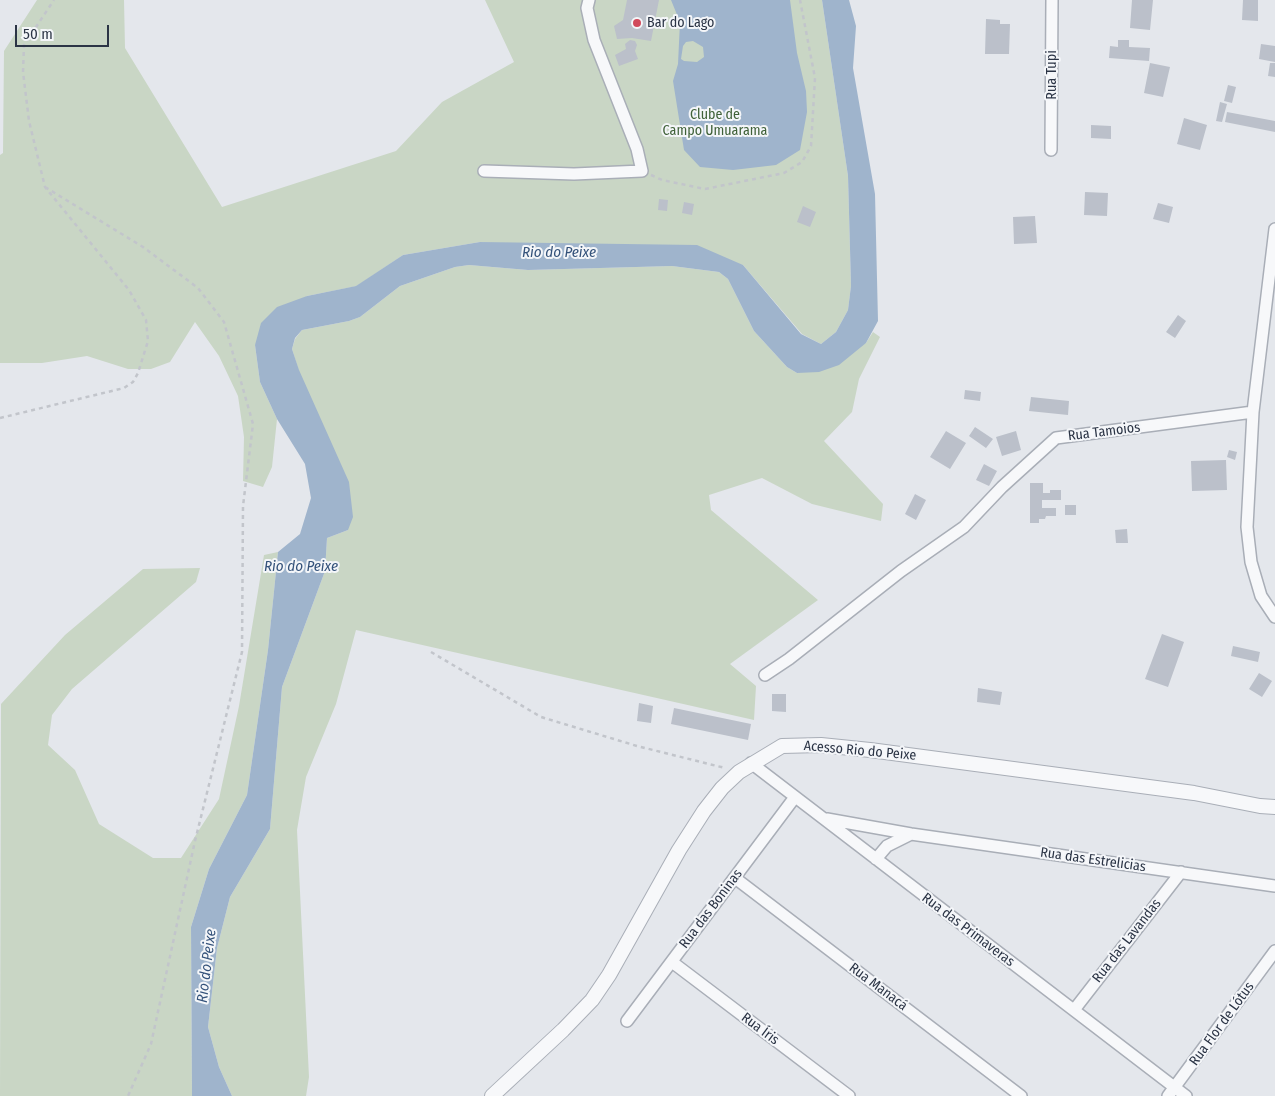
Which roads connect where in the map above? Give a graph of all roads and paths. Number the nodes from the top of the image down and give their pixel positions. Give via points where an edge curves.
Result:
1 (54, 0) edge
2 (589, 0) edge
3 (800, 0) edge
4 (1052, 0) edge
5 (1051, 150) dead end
6 (484, 171) dead end
7 (642, 171) junction
8 (45, 187) junction
9 (1275, 229) edge
10 (1253, 412) junction
11 (0, 418) edge
12 (1275, 617) edge
13 (431, 652) dead end
14 (765, 675) dead end
15 (751, 764) junction
16 (738, 772) junction
17 (795, 797) junction
18 (1275, 807) edge
19 (823, 819) junction
20 (911, 834) junction
21 (876, 859) junction
22 (1180, 872) junction
23 (734, 878) junction
24 (1275, 886) edge
25 (1275, 951) edge
26 (672, 962) junction
27 (1074, 1010) junction
28 (627, 1021) dead end
29 (1172, 1092) edge
30 (128, 1096) edge
31 (492, 1096) edge
32 (849, 1096) edge
33 (1021, 1096) edge
34 (1186, 1096) edge

1 - 8 path via 24,45 23,72 29,121
2 - 7 street via 594,40 637,149
3 - 7 path via 815,78 811,146 802,162 784,174 705,189 662,180
4 - 5 street, Rua Tupi
6 - 7 street via 574,174
8 - 11 path via 129,290 146,320 148,341 138,373 124,388
8 - 30 path via 143,247 198,288 224,322 253,424 243,506 242,652 195,841 151,1044
9 - 10 street
10 - 12 street via 1247,527 1251,562 1261,596
10 - 14 street, Rua Tamoios via 1056,438 964,527
13 - 16 path via 541,717
15 - 16 street, Acesso Rio do Peixe
15 - 17 street, Rua das Primaveras
15 - 18 street, Acesso Rio do Peixe via 782,746 822,746 1194,793
16 - 31 street, Acesso Rio do Peixe via 704,811 592,1000
17 - 19 street, Rua das Primaveras
17 - 23 street, Rua das Boninas
19 - 20 street, Rua das Estrelicias
19 - 21 street, Rua das Primaveras
20 - 21 street via 887,846
20 - 22 street, Rua das Estrelicias
21 - 27 street, Rua das Primaveras
22 - 24 street, Rua das Estrelicias
22 - 27 street, Rua das Lavandas
23 - 26 street, Rua das Boninas
23 - 33 street, Rua Manacá
25 - 29 street, Rua Flor de Lótus
26 - 28 street, Rua das Boninas
26 - 32 street, Rua Íris
27 - 29 street, Rua das Primaveras
29 - 34 street, Rua das Primaveras

